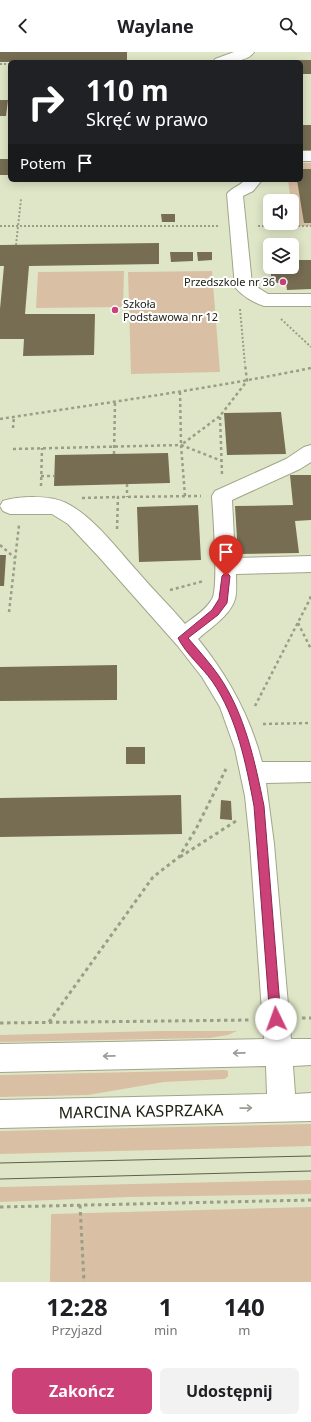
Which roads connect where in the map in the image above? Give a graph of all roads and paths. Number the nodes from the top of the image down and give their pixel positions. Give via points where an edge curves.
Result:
1 (247, 52) edge
2 (225, 60) edge
3 (252, 182) edge
4 (22, 199) dead end
5 (0, 226) edge
6 (18, 226) junction
7 (238, 226) junction
8 (311, 226) edge
9 (16, 245) dead end
10 (244, 288) junction
11 (311, 300) edge
12 (280, 317) dead end
13 (311, 347) edge
14 (311, 368) edge
15 (247, 381) junction
16 (180, 392) junction
17 (115, 402) junction
18 (220, 416) junction
19 (14, 417) junction
20 (0, 419) edge
21 (13, 428) dead end
22 (181, 445) junction
23 (114, 446) junction
24 (42, 448) junction
25 (13, 449) dead end
26 (311, 452) edge
27 (114, 454) dead end
28 (222, 461) junction
29 (41, 476) junction
30 (54, 476) dead end
31 (127, 484) dead end
32 (196, 495) dead end
33 (184, 496) junction
34 (222, 496) junction
35 (127, 497) junction
36 (24, 506) junction
37 (0, 545) edge
38 (15, 558) junction
39 (117, 563) junction
40 (311, 564) edge
41 (225, 571) junction
42 (311, 594) edge
43 (146, 596) junction
44 (311, 600) edge
45 (9, 612) dead end
46 (298, 623) junction
47 (183, 638) junction
48 (311, 649) edge
49 (311, 723) edge
50 (238, 724) junction
51 (229, 764) dead end
52 (311, 772) edge
53 (253, 773) junction
54 (259, 806) junction
55 (179, 857) junction
56 (304, 1018) dead end
57 (311, 1018) edge
58 (251, 1020) dead end
59 (49, 1022) junction
60 (0, 1023) edge
61 (311, 1052) edge
62 (278, 1053) junction
63 (0, 1058) edge
64 (282, 1107) junction
65 (311, 1107) edge
66 (0, 1114) edge
67 (311, 1200) edge
68 (80, 1205) junction
69 (0, 1207) edge
70 (84, 1282) edge

1 - 2 street
3 - 7 street via 235,194
4 - 6 path
5 - 6 path
6 - 7 path
6 - 9 path
7 - 8 path
7 - 10 street
10 - 11 street via 264,300
10 - 15 path via 239,295
12 - 13 path
14 - 15 path
15 - 16 path
15 - 18 path
16 - 17 path
16 - 22 path
17 - 19 path
17 - 23 path
18 - 22 path
18 - 28 path
19 - 20 path
19 - 21 path
22 - 23 path
22 - 28 path
22 - 33 path
23 - 24 path
23 - 27 path
24 - 25 path
24 - 29 path
26 - 34 street via 293,464
28 - 34 path
29 - 30 path
29 - 36 path
31 - 35 path
32 - 33 path
33 - 35 path
34 - 41 street
35 - 39 path via 118,497
36 - 38 path
36 - 39 street via 55,506 65,510
37 - 38 path
38 - 45 path
39 - 43 street
40 - 41 street
41 - 43 path
41 - 47 street via 224,600 215,612
42 - 44 path
43 - 47 street
44 - 46 path
46 - 48 path
46 - 50 path via 255,707
47 - 50 street via 216,679
49 - 50 path
50 - 53 street
51 - 55 path
52 - 53 street
53 - 54 street
54 - 55 path
54 - 62 street
55 - 59 path via 153,877
56 - 57 path
58 - 59 path
59 - 60 path
61 - 62 street
62 -> 63 street
62 - 64 street
64 - 65 street, MARCINA KASPRZAKA
66 -> 64 street, MARCINA KASPRZAKA
67 - 68 path
68 - 69 path
68 - 70 path

